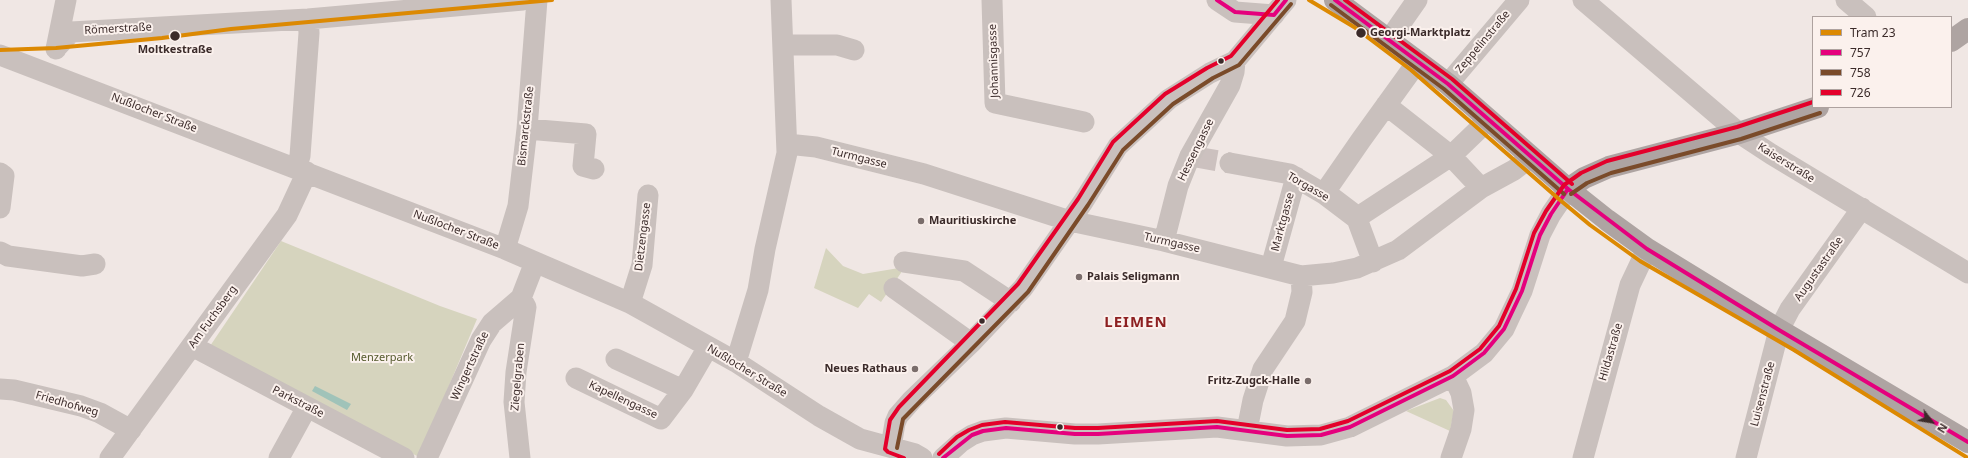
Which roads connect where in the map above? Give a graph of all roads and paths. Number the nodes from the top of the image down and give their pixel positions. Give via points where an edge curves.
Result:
1 (66, 0) edge
2 (523, 0) edge
3 (538, 0) edge
4 (781, 0) edge
5 (992, 0) edge
6 (1217, 0) edge
7 (1335, 0) edge
8 (1417, 0) edge
9 (1519, 0) edge
10 (1583, 0) edge
11 (1846, 0) edge
12 (1280, 8) edge
13 (1865, 16) edge
14 (308, 19) junction
15 (1968, 29) edge
16 (1389, 40) junction
17 (1952, 40) edge
18 (783, 45) junction
19 (56, 48) junction
20 (854, 50) dead end
21 (0, 55) edge
22 (1234, 61) junction
23 (1418, 61) junction
24 (48, 72) junction
25 (1448, 84) junction
26 (1386, 105) junction
27 (1815, 108) edge
28 (1487, 118) junction
29 (1084, 122) dead end
30 (527, 129) junction
31 (1739, 133) junction
32 (787, 144) junction
33 (1451, 156) junction
34 (1531, 157) junction
35 (1230, 163) tunnel mouth
36 (582, 166) dead end
37 (301, 170) junction
38 (0, 173) edge
39 (1296, 177) junction
40 (1481, 188) junction
41 (1568, 189) junction
42 (648, 195) dead end
43 (0, 208) edge
44 (1862, 208) junction
45 (1070, 221) junction
46 (1164, 241) junction
47 (505, 249) junction
48 (1647, 249) junction
49 (0, 252) edge
50 (535, 262) junction
51 (904, 262) dead end
52 (1373, 262) junction
53 (95, 264) dead end
54 (1271, 268) junction
55 (1968, 273) edge
56 (1300, 276) junction
57 (894, 288) dead end
58 (521, 298) junction
59 (1011, 302) junction
60 (630, 303) junction
61 (1779, 330) junction
62 (971, 343) junction
63 (192, 346) junction
64 (708, 347) junction
65 (616, 359) dead end
66 (736, 362) junction
67 (1453, 376) junction
68 (576, 378) dead end
69 (0, 389) edge
70 (682, 390) junction
71 (307, 407) junction
72 (131, 430) junction
73 (1247, 430) junction
74 (1968, 442) edge
75 (891, 447) junction
76 (110, 458) edge
77 (279, 458) edge
78 (404, 458) edge
79 (427, 458) edge
80 (520, 458) edge
81 (922, 458) edge
82 (944, 458) edge
83 (1451, 458) edge
84 (1582, 458) edge
85 (1746, 458) edge

1 - 19 street
2 - 14 street, Römerstraße
3 - 30 street, Bismarckstraße
4 - 18 street
5 - 29 street, Johannisgasse via 995,103
6 - 12 street via 1235,12
7 - 16 main road
8 - 16 street
9 - 25 street, Zeppelinstraße
10 - 31 street, Kaiserstraße
11 - 13 street
12 - 22 street
14 - 19 street, Römerstraße via 71,32
14 - 37 street
15 - 17 main road
16 - 23 main road
18 - 20 street via 836,46
18 - 32 street
19 - 24 street
21 - 24 street, Nußlocher Straße
22 - 45 street via 1210,73 1169,100 1135,129 1118,146
22 - 46 street, Hessengasse via 1230,85 1178,186
23 - 25 main road
23 - 26 street
24 - 37 street, Nußlocher Straße
25 - 28 main road
26 - 33 street
26 - 33 street via 1325,192 1358,217
27 - 31 main road
28 - 33 street
28 - 34 main road
30 - 36 street via 586,134
30 - 47 street, Bismarckstraße via 518,206
31 - 41 main road via 1609,167 1584,178
31 - 44 street, Kaiserstraße
32 - 45 street, Turmgasse via 816,147 924,174
32 - 66 street via 758,290
33 - 40 street
34 - 40 street, Turmgasse via 1514,170
34 - 41 main road
35 - 39 street, Torgasse
37 - 47 street, Nußlocher Straße
37 - 63 street, Am Fuchsberg via 287,215
38 - 43 street via 4,176
39 - 52 street, Torgasse via 1357,219
39 - 54 street, Marktgasse
40 - 52 street, Turmgasse via 1398,250
41 - 48 main road via 1600,216
41 - 67 street via 1540,235 1522,292 1504,329 1484,353
42 - 60 street, Dietzengasse via 642,265
44 - 55 street, Kaiserstraße
44 - 61 street, Augustastraße via 1790,309
45 - 46 street, Turmgasse
45 - 59 street
46 - 54 street, Turmgasse
47 - 50 street, Nußlocher Straße
48 - 61 main road
48 - 84 street, Hildastraße via 1630,285
49 - 53 street via 8,256 82,266
50 - 58 street, Wingertstraße
50 - 60 street, Nußlocher Straße
51 - 59 street via 964,271
52 - 56 street, Turmgasse via 1333,273
54 - 56 street, Turmgasse
56 - 73 street via 1302,292 1295,321 1263,369
57 - 62 street
58 - 79 street, Wingertstraße via 487,330
58 - 80 street, Ziegelgraben via 526,307 514,402
59 - 62 street
60 - 64 street, Nußlocher Straße
61 - 74 main road
61 - 85 street, Luisenstraße
62 - 75 street via 898,416
63 - 71 street, Parkstraße
63 - 72 street, Am Fuchsberg
64 - 66 street, Nußlocher Straße
64 - 70 street, Kapellengasse
65 - 70 street
66 - 75 street, Nußlocher Straße via 819,416 860,439
67 - 73 street via 1356,425 1327,434 1287,436
67 - 83 street via 1461,393 1464,410 1461,429
68 - 70 street, Kapellengasse via 660,419
69 - 72 street, Friedhofweg via 14,390 100,412
71 - 77 street
71 - 78 street, Parkstraße
72 - 76 street, Am Fuchsberg
73 - 82 street via 1201,427 1075,434 1000,428 972,435
75 - 81 street, Nußlocher Straße

